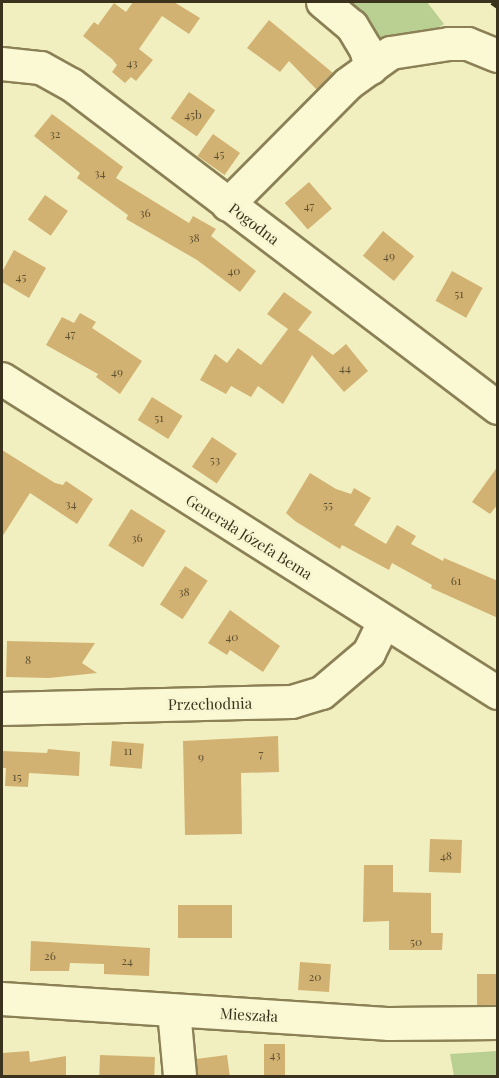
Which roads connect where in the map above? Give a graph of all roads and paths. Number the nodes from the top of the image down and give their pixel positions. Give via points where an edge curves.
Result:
1 (323, 2) edge
2 (498, 56) edge
3 (2, 64) edge
4 (371, 68) junction
5 (228, 205) junction
6 (2, 379) edge
7 (498, 408) edge
8 (384, 622) junction
9 (498, 693) edge
10 (2, 710) edge
11 (2, 999) edge
12 (174, 1011) junction
13 (498, 1023) edge
14 (180, 1077) edge

1 - 4 street via 352,26 366,49
2 - 4 street via 468,44 449,44 391,53
3 - 5 street, Pogodna via 41,68 72,85
4 - 5 street via 348,84
5 - 7 street, Pogodna
6 - 8 street, Generała Józefa Bema
8 - 9 street, Generała Józefa Bema
8 - 10 street, Przechodnia via 369,653 322,693 292,702
11 - 12 street, Mieszała
12 - 13 street, Mieszała via 390,1024
12 - 14 street

